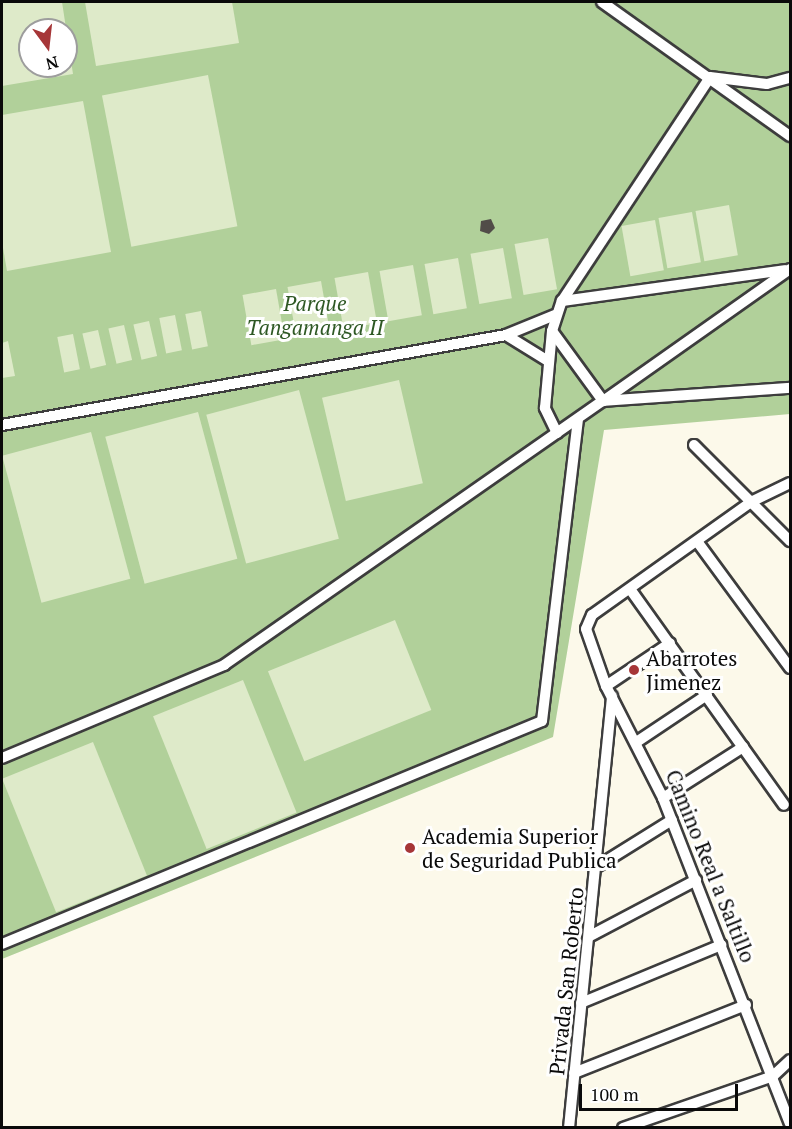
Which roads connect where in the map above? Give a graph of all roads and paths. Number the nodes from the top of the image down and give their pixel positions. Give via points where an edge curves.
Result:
1 (602, 2) edge
2 (710, 77) junction
3 (790, 78) edge
4 (790, 136) edge
5 (789, 269) edge
6 (562, 301) junction
7 (555, 315) junction
8 (552, 331) junction
9 (507, 335) junction
10 (548, 361) junction
11 (790, 388) edge
12 (603, 401) junction
13 (578, 419) junction
14 (2, 424) edge
15 (557, 433) junction
16 (694, 445) dead end
17 (790, 483) edge
18 (751, 502) junction
19 (790, 541) edge
20 (699, 544) junction
21 (630, 589) junction
22 (670, 643) junction
23 (788, 660) edge
24 (606, 686) junction
25 (612, 696) junction
26 (707, 696) junction
27 (638, 741) junction
28 (743, 747) junction
29 (2, 758) edge
30 (663, 798) junction
31 (784, 805) dead end
32 (672, 820) junction
33 (598, 866) junction
34 (696, 880) junction
35 (590, 936) junction
36 (2, 944) edge
37 (722, 945) junction
38 (581, 1003) junction
39 (746, 1005) junction
40 (790, 1060) edge
41 (574, 1073) junction
42 (773, 1076) junction
43 (790, 1118) edge
44 (570, 1128) edge
45 (624, 1128) edge

1 - 2 street
2 - 3 street via 767,84
2 - 4 street
2 - 6 street
5 - 6 street
5 - 12 street
6 - 7 street
7 - 8 street
7 - 9 street
8 - 10 street
8 - 12 street
9 - 10 street
9 - 14 street
10 - 15 street via 545,408
11 - 12 street
12 - 13 street
13 - 15 street
13 - 36 street via 542,721
15 - 29 street via 224,665
16 - 18 street
17 - 18 street
18 - 19 street
18 - 20 street
20 - 21 street
20 - 23 street
21 - 22 street
21 - 24 street, Camino Real a Saltillo via 592,615 586,629
22 - 24 street
22 - 26 street
24 - 25 street, Camino Real a Saltillo
25 - 27 street, Camino Real a Saltillo
25 - 33 street, Privada San Roberto
26 - 27 street
26 - 28 street
27 - 30 street, Camino Real a Saltillo
28 - 30 street
28 - 31 street
30 - 32 street, Camino Real a Saltillo
32 - 33 street
32 - 34 street, Camino Real a Saltillo
33 - 35 street, Privada San Roberto
34 - 35 street
34 - 37 street, Camino Real a Saltillo
35 - 38 street, Privada San Roberto
37 - 38 street
37 - 39 street, Camino Real a Saltillo
38 - 41 street, Privada San Roberto
39 - 41 street
39 - 42 street, Camino Real a Saltillo
40 - 42 street
41 - 44 street, Privada San Roberto
42 - 43 street, Camino Real a Saltillo
42 - 45 street

